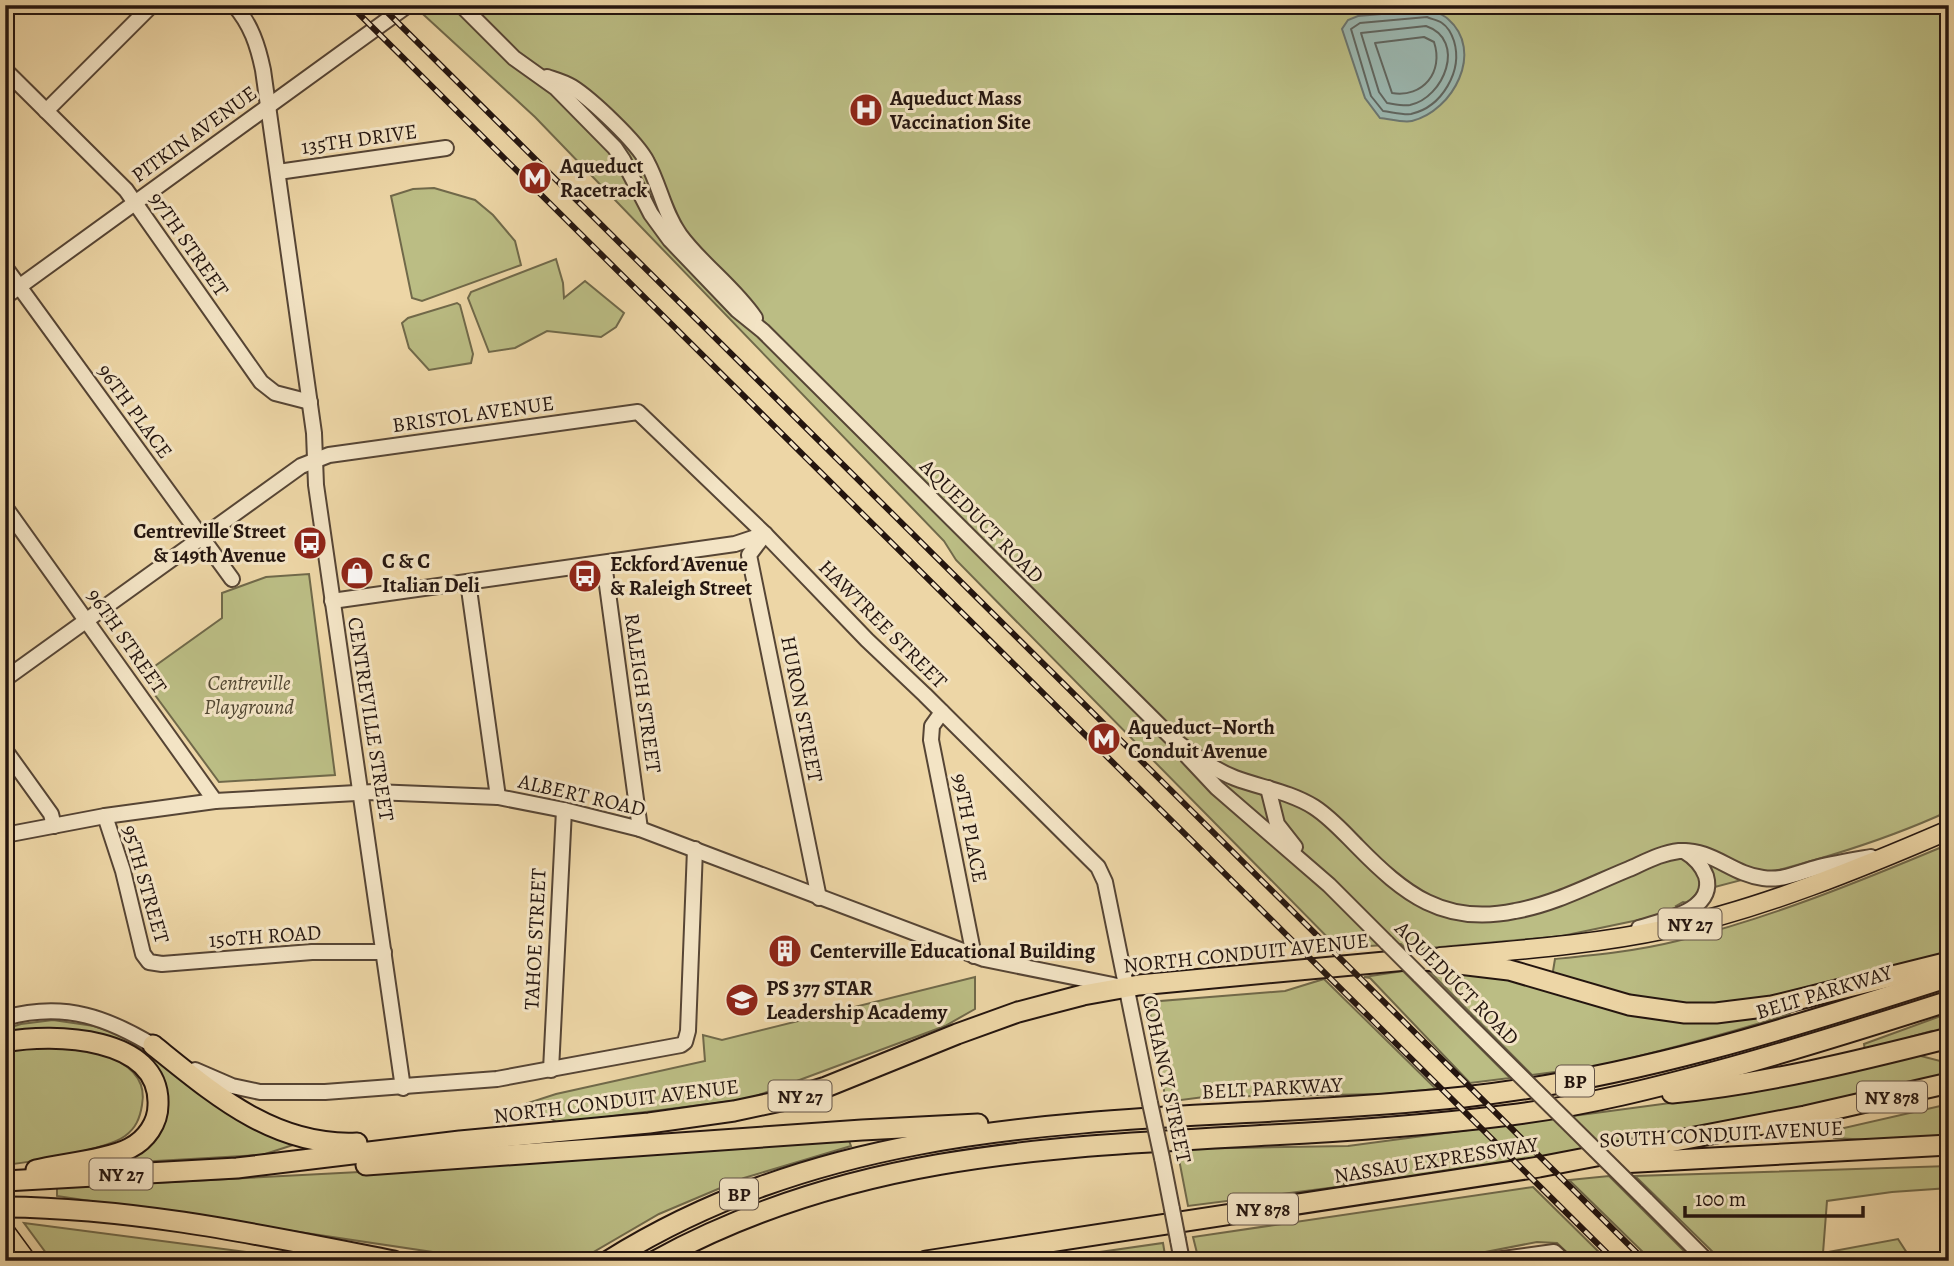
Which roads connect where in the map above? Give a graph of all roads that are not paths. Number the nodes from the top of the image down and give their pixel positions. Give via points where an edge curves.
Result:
1 (152, 5) edge
2 (234, 5) edge
3 (408, 5) edge
4 (460, 5) edge
5 (5, 70) edge
6 (538, 75) junction
7 (268, 106) junction
8 (46, 111) junction
9 (446, 148) dead end
10 (278, 172) junction
11 (135, 204) junction
12 (5, 267) edge
13 (20, 286) junction
14 (5, 297) edge
15 (763, 331) junction
16 (310, 402) junction
17 (638, 412) joint
18 (315, 461) junction
19 (5, 507) edge
20 (765, 534) junction
21 (201, 538) junction
22 (604, 563) junction
23 (232, 579) dead end
24 (468, 582) junction
25 (332, 601) junction
26 (86, 621) junction
27 (5, 679) edge
28 (942, 712) junction
29 (1173, 738) junction
30 (5, 750) edge
31 (1268, 788) junction
32 (360, 793) junction
33 (498, 797) junction
34 (215, 801) junction
35 (564, 810) junction
36 (105, 816) junction
37 (54, 826) junction
38 (640, 829) junction
39 (1949, 830) edge
40 (5, 835) edge
41 (695, 849) junction
42 (1684, 851) junction
43 (1896, 852) junction
44 (1098, 867) joint
45 (1329, 885) junction
46 (819, 898) junction
47 (1603, 941) junction
48 (384, 952) junction
49 (974, 956) junction
50 (149, 962) joint
51 (1949, 962) edge
52 (1418, 967) junction
53 (1949, 976) edge
54 (1126, 986) junction
55 (1949, 1001) edge
56 (5, 1018) edge
57 (1949, 1038) edge
58 (5, 1042) edge
59 (153, 1045) junction
60 (551, 1070) junction
61 (1949, 1083) edge
62 (403, 1088) junction
63 (1598, 1101) junction
64 (1063, 1123) junction
65 (460, 1141) junction
66 (1949, 1147) edge
67 (1539, 1167) junction
68 (237, 1168) junction
69 (891, 1173) junction
70 (5, 1179) edge
71 (5, 1207) edge
72 (9, 1241) edge
73 (1559, 1256) edge
74 (27, 1261) edge
75 (394, 1261) edge
76 (608, 1261) edge
77 (655, 1261) edge
78 (680, 1261) edge
79 (926, 1261) edge
80 (1182, 1261) edge
81 (1488, 1261) edge
82 (1707, 1261) edge

1 - 8 street
2 - 7 street via 246,18 255,40
3 - 7 street, PITKIN AVENUE
4 - 6 street, AQUEDUCT ROAD
5 - 8 street, 97TH STREET
6 - 15 street, AQUEDUCT ROAD via 615,148 670,240
6 - 15 street, AQUEDUCT ROAD via 576,90 640,152 679,234 745,303
7 - 10 street, CENTREVILLE STREET
7 - 11 street, PITKIN AVENUE
8 - 11 street, 97TH STREET
9 - 10 street, 135TH DRIVE
10 - 16 street, CENTREVILLE STREET
11 - 13 street, PITKIN AVENUE
11 - 16 street, 97TH STREET via 261,382 275,393
12 - 13 street, 96TH PLACE
13 - 14 street, PITKIN AVENUE
13 - 21 street, 96TH PLACE
15 - 29 street, AQUEDUCT ROAD
16 - 18 street, CENTREVILLE STREET
17 - 18 street, BRISTOL AVENUE
17 - 20 street, HAWTREE STREET
18 - 21 street, BRISTOL AVENUE via 301,466
18 - 25 street, CENTREVILLE STREET
19 - 26 street, 96TH STREET
20 - 22 street via 735,544
20 - 28 street, HAWTREE STREET
20 - 46 street, HURON STREET via 750,555
21 - 23 street, 96TH PLACE
21 - 26 street, BRISTOL AVENUE
22 - 24 street
22 - 38 street, RALEIGH STREET
24 - 25 street
24 - 33 street
25 - 32 street, CENTREVILLE STREET
26 - 27 street, BRISTOL AVENUE
26 - 34 street, 96TH STREET
28 - 44 street, HAWTREE STREET
28 - 49 street, 99TH PLACE via 932,726 931,740
29 - 31 street, AQUEDUCT ROAD via 1223,772
29 - 45 street, AQUEDUCT ROAD via 1217,788
30 - 37 street via 51,814
31 - 42 street, AQUEDUCT ROAD via 1292,795 1322,813 1413,895 1469,914 1502,914 1538,905 1658,856
31 - 45 street via 1279,828
32 - 33 street, ALBERT ROAD
32 - 34 street, ALBERT ROAD
32 - 48 street, CENTREVILLE STREET
33 - 35 street, ALBERT ROAD
34 - 36 street, ALBERT ROAD
35 - 38 street, ALBERT ROAD
35 - 60 street, TAHOE STREET
36 - 37 street, ALBERT ROAD
36 - 50 street, 95TH STREET
37 - 40 street, ALBERT ROAD
38 - 41 street, ALBERT ROAD
39 - 43 main road, NORTH CONDUIT AVENUE / NY 27
41 - 46 street, ALBERT ROAD
41 - 60 street, NORTH CONDUIT AVENUE via 685,1042
42 - 43 street, AQUEDUCT ROAD via 1704,853 1748,874 1772,879
42 - 47 street via 1699,863 1706,877 1699,904
43 - 47 main road, NORTH CONDUIT AVENUE / NY 27 via 1732,911
44 - 54 street, COHANCY STREET
45 - 52 street, AQUEDUCT ROAD, bridge
46 - 49 street, ALBERT ROAD
47 - 52 main road, NORTH CONDUIT AVENUE / NY 27
48 - 50 street, 150TH ROAD
48 - 62 street, CENTREVILLE STREET
49 - 54 street, ALBERT ROAD
51 - 52 highway via 1772,1006 1700,1013 1629,1005 1499,967
52 - 54 highway, NORTH CONDUIT AVENUE / NY 27
52 - 82 street, AQUEDUCT ROAD, bridge via 1465,1021
53 - 64 highway, BELT PARKWAY / BP via 1727,1044 1548,1086 1387,1104
54 - 65 highway, NORTH CONDUIT AVENUE / NY 27 via 1018,1012 826,1087 759,1107 659,1122
54 - 80 street, COHANCY STREET, bridge
55 - 63 highway, BP via 1765,1058
56 - 59 street, NORTH CONDUIT AVENUE via 46,1011 82,1014 118,1025
57 - 63 highway via 1738,1084
58 - 70 highway via 72,1039 125,1053 148,1071 159,1103 149,1133 130,1149
59 - 62 street, NORTH CONDUIT AVENUE via 202,1075 260,1092
59 - 65 highway via 240,1111 286,1133 336,1143
60 - 62 street, NORTH CONDUIT AVENUE
61 - 67 highway, NASSAU EXPRESSWAY / NY 878
63 - 69 highway, BP via 1415,1125 1040,1149
64 - 68 highway via 953,1124 319,1168
64 - 76 highway, BELT PARKWAY / BP via 925,1142 812,1169 703,1209
65 - 68 highway, NORTH CONDUIT AVENUE / NY 27
66 - 67 highway, SOUTH CONDUIT AVENUE
67 - 79 highway, NASSAU EXPRESSWAY / NY 878
68 - 70 highway, NORTH CONDUIT AVENUE / NY 27
69 - 77 highway, BP via 761,1211
69 - 78 highway via 747,1229
71 - 75 highway, NY 27 via 196,1223
72 - 74 main road
73 - 81 street

